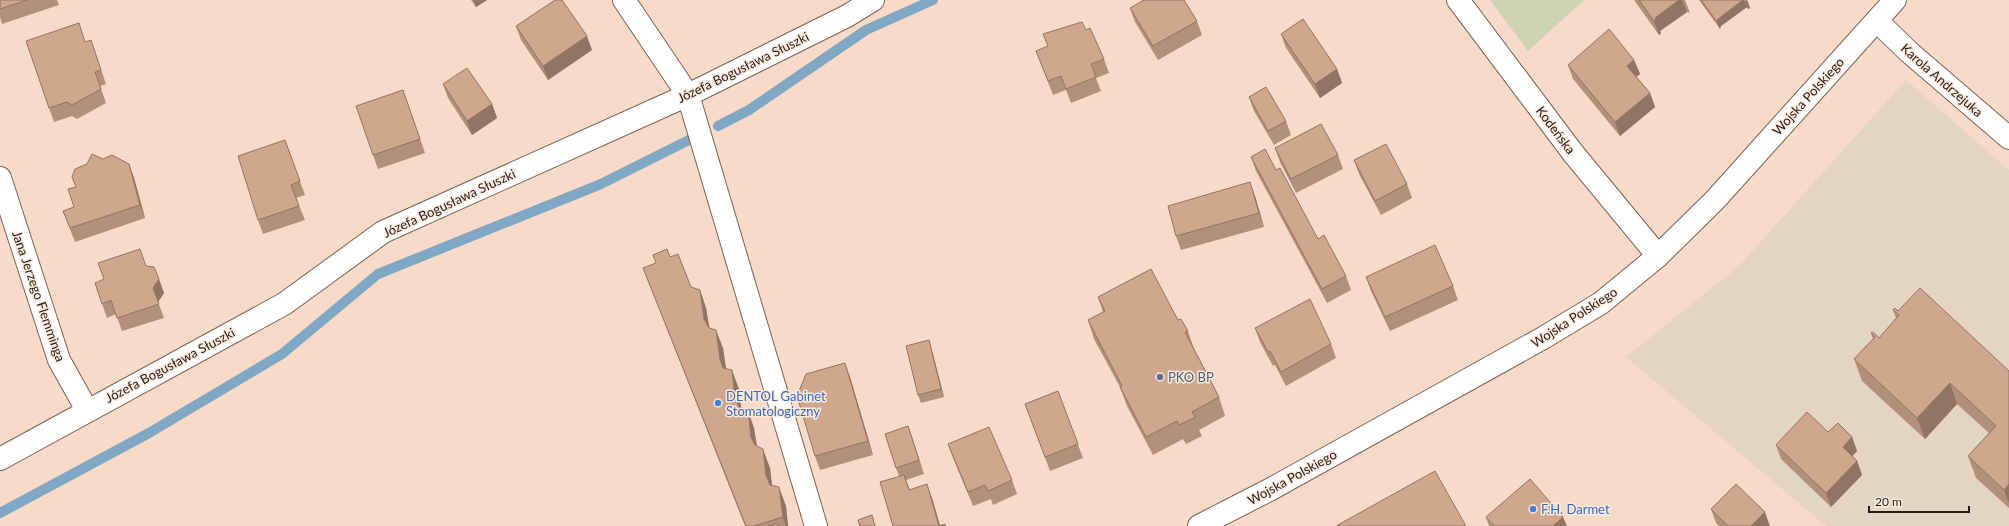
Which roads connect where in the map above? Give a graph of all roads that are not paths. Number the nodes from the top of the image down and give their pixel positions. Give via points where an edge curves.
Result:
1 (624, 0) edge
2 (873, 0) edge
3 (1458, 0) edge
4 (1895, 0) edge
5 (1877, 20) junction
6 (688, 95) junction
7 (2009, 138) edge
8 (0, 178) edge
9 (1658, 256) junction
10 (87, 410) junction
11 (0, 459) edge
12 (1207, 524) edge
13 (816, 526) edge

1 - 6 street
2 - 6 street, Józefa Bogusława Słuszki via 847,16
3 - 9 street, Kodeńska via 1573,152
4 - 5 street, Wojska Polskiego
5 - 7 street, Karola Andrzejuka via 1909,52
5 - 9 street, Wojska Polskiego via 1715,200
6 - 10 street, Józefa Bogusława Słuszki via 383,232 284,304
6 - 13 street
8 - 10 street, Jana Jerzego Flemminga via 59,360
9 - 12 street, Wojska Polskiego via 1600,303 1543,338
10 - 11 street, Józefa Bogusława Słuszki

